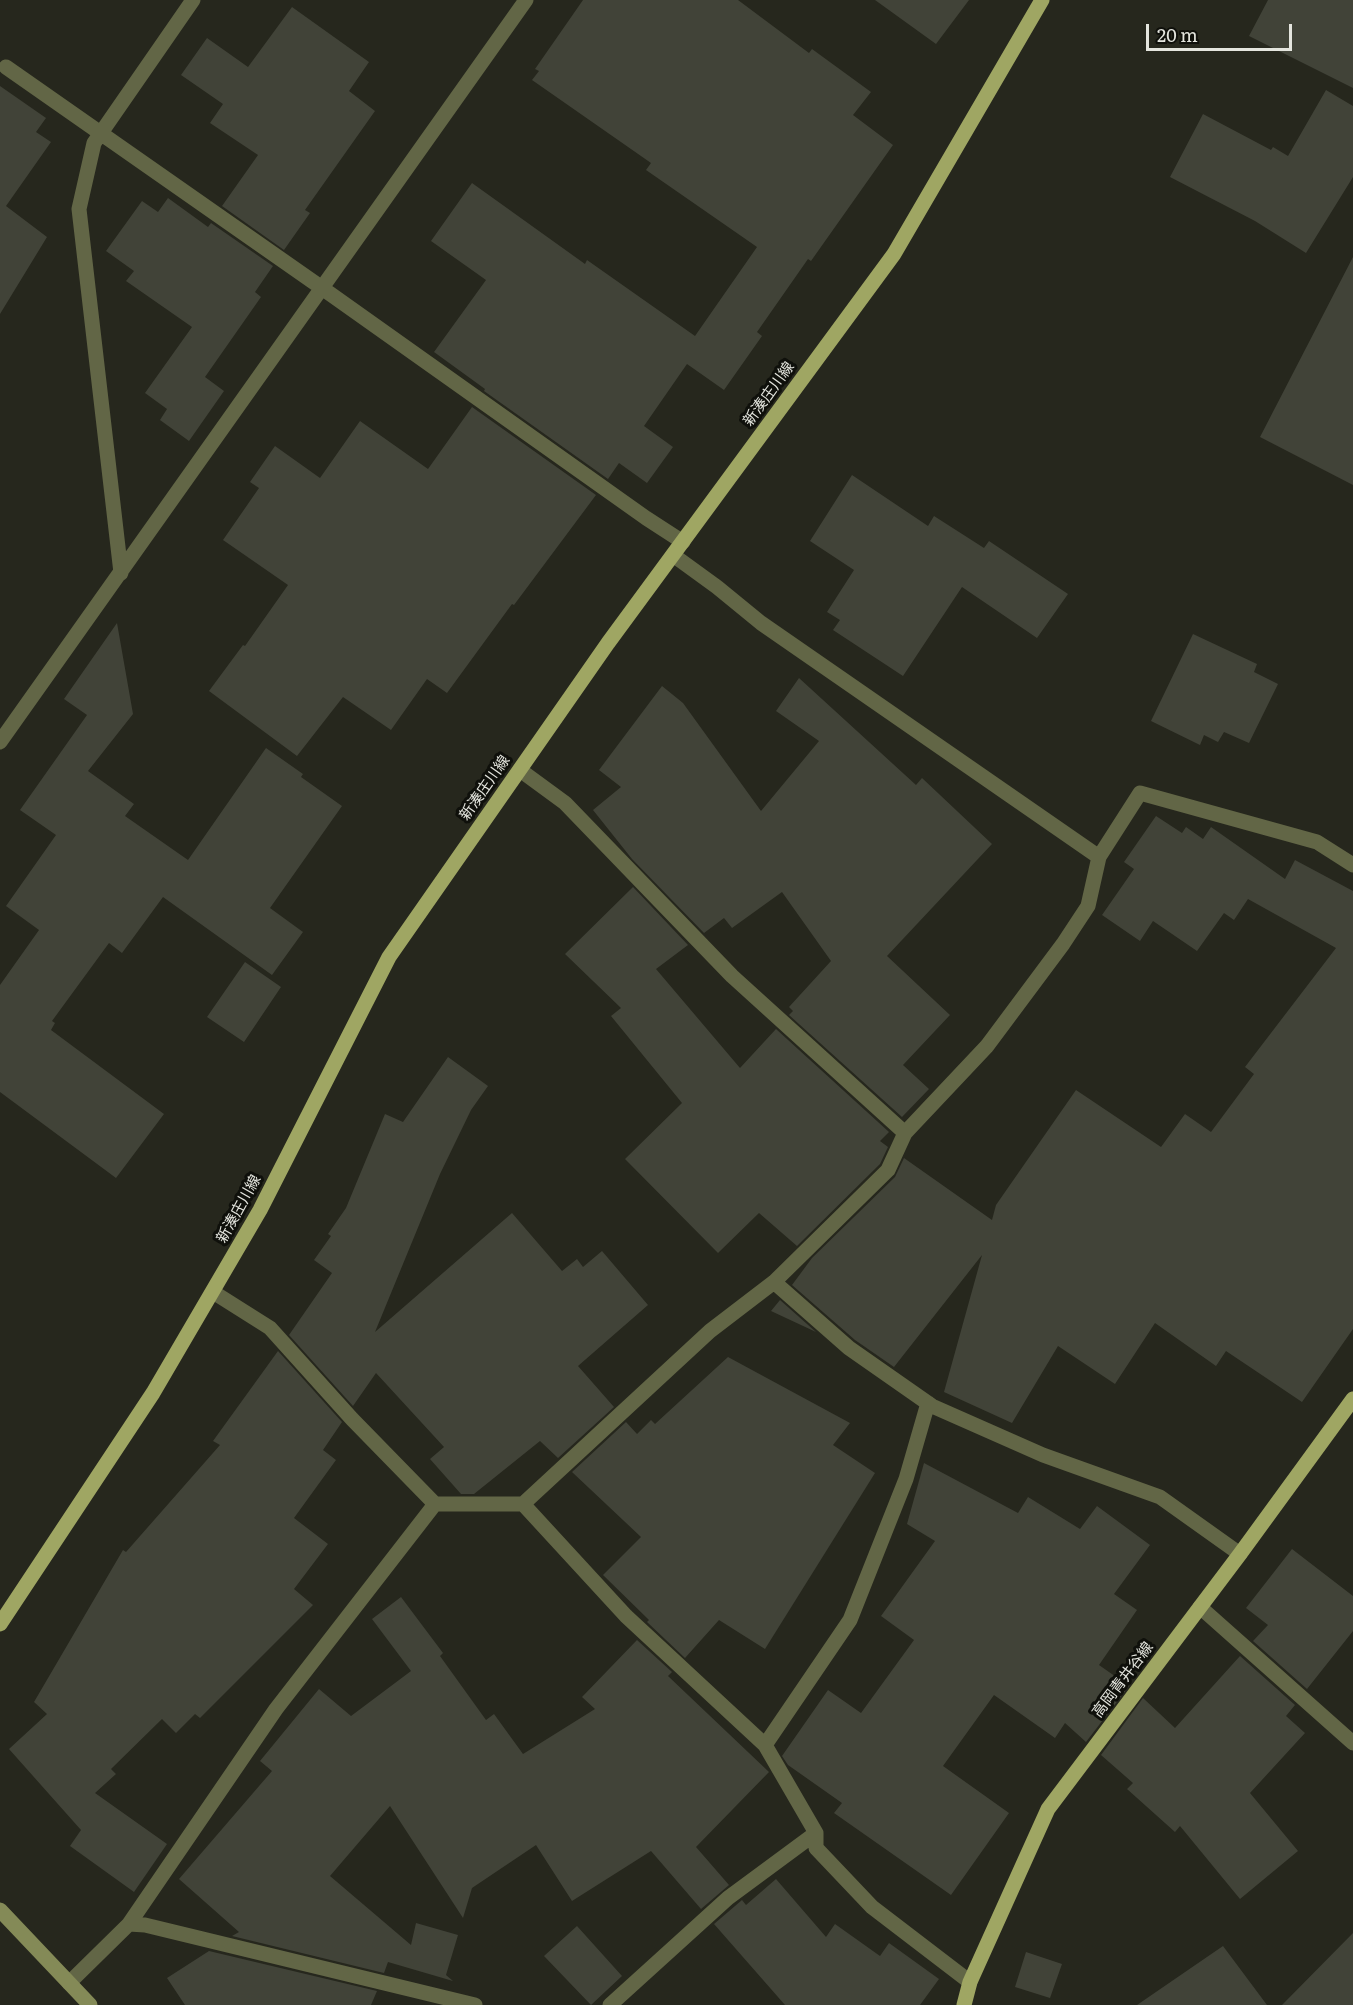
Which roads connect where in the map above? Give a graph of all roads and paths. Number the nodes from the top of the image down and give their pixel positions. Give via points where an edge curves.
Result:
1 (193, 0) edge
2 (526, 0) edge
3 (1042, 0) edge
4 (6, 67) dead end
5 (100, 134) junction
6 (322, 288) junction
7 (683, 542) junction
8 (673, 555) junction
9 (121, 573) junction
10 (0, 742) edge
11 (520, 770) junction
12 (1099, 857) junction
13 (1353, 865) edge
14 (905, 1133) junction
15 (774, 1282) junction
16 (213, 1292) junction
17 (1353, 1399) edge
18 (928, 1403) junction
19 (435, 1504) junction
20 (523, 1504) junction
21 (1240, 1554) junction
22 (1200, 1607) junction
23 (0, 1624) edge
24 (1353, 1743) edge
25 (765, 1745) junction
26 (816, 1833) junction
27 (0, 1910) edge
28 (129, 1924) junction
29 (970, 1982) junction
30 (69, 1983) junction
31 (90, 2005) edge
32 (475, 2005) edge
33 (610, 2005) edge
34 (964, 2005) edge

1 - 5 street
2 - 6 street
3 - 7 main road, 新湊庄川線 via 894,254
4 - 5 street
5 - 6 street
5 - 9 street via 93,143 79,209
6 - 7 street
6 - 9 street
7 - 8 main road, 新湊庄川線
8 - 11 main road, 新湊庄川線
8 - 12 street via 761,624
9 - 10 street
11 - 14 street via 565,803 732,976
11 - 16 main road, 新湊庄川線 via 389,957 261,1210
12 - 13 street via 1140,793 1317,842
12 - 14 street via 1088,906 1063,945 987,1046
14 - 15 street via 888,1170
15 - 18 street via 849,1348
15 - 20 street via 710,1331
16 - 19 street via 270,1328
16 - 23 main road, 新湊庄川線 via 153,1393
17 - 21 main road, 高岡青井谷線
18 - 21 street via 1043,1455 1160,1497
18 - 25 street via 906,1479 850,1620
19 - 20 street
19 - 28 street via 276,1708
20 - 25 street via 626,1616
21 - 22 main road, 高岡青井谷線
22 - 24 street
22 - 29 main road, 高岡青井谷線 via 1048,1809
25 - 26 street
26 - 29 street via 816,1848 872,1907
26 - 33 street via 729,1898
27 - 30 street
28 - 30 street
28 - 32 street
29 - 34 main road, 高岡青井谷線
30 - 31 street

